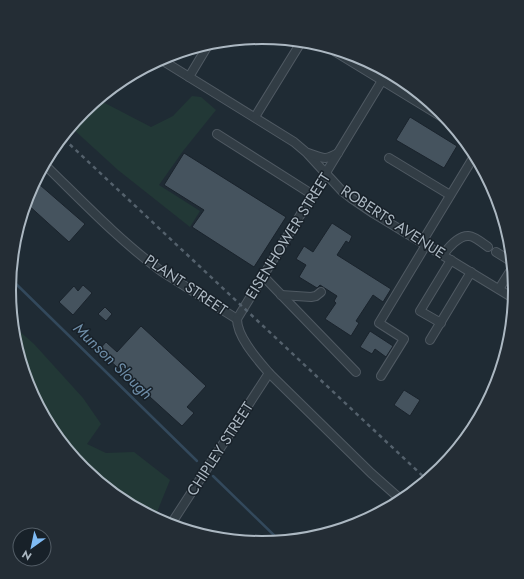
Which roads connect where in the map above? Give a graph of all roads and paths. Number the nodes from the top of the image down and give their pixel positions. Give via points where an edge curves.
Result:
1 (298, 47) edge
2 (206, 50) edge
3 (355, 62) edge
4 (166, 63) edge
5 (189, 77) junction
6 (385, 77) edge
7 (415, 97) edge
8 (255, 118) junction
9 (217, 134) dead end
10 (339, 152) junction
11 (307, 153) junction
12 (389, 158) dead end
13 (472, 160) edge
14 (48, 168) edge
15 (326, 174) junction
16 (313, 195) junction
17 (450, 195) junction
18 (424, 243) junction
19 (488, 247) dead end
20 (496, 252) dead end
21 (443, 255) junction
22 (506, 258) edge
23 (452, 260) junction
24 (472, 272) junction
25 (263, 276) junction
26 (507, 276) edge
27 (499, 289) junction
28 (321, 292) dead end
29 (281, 294) junction
30 (508, 295) edge
31 (237, 319) junction
32 (441, 323) junction
33 (430, 340) dead end
34 (356, 372) dead end
35 (269, 373) junction
36 (381, 376) dead end
37 (396, 496) edge
38 (173, 519) edge

1 - 8 street
2 - 5 street
3 - 6 street
4 - 5 street, ROBERTS AVENUE
5 - 8 street, ROBERTS AVENUE
6 - 7 street
6 - 10 street, EISENHOWER STREET
8 - 11 street, ROBERTS AVENUE
9 - 16 street
10 - 11 street, EISENHOWER STREET via 326,159
10 - 15 street, EISENHOWER STREET
11 - 15 street, ROBERTS AVENUE
12 - 17 street
13 - 17 street
14 - 31 street, PLANT STREET via 150,263
15 - 16 street, EISENHOWER STREET
15 - 18 street, ROBERTS AVENUE via 351,198
16 - 25 street, EISENHOWER STREET
17 - 18 street
18 - 21 street, ROBERTS AVENUE
18 - 36 street via 379,323 404,339
19 - 21 street via 473,237 466,236 458,240
20 - 22 street
21 - 23 street, ROBERTS AVENUE
23 - 24 street, ROBERTS AVENUE
23 - 32 street via 420,311
24 - 27 street, ROBERTS AVENUE
24 - 32 street
25 - 29 street
25 - 31 street, EISENHOWER STREET
26 - 27 street
27 - 30 street, ROBERTS AVENUE
28 - 29 street via 311,298
29 - 34 street
31 - 35 street, PLANT STREET via 242,337
32 - 33 street
35 - 37 street, PLANT STREET
35 - 38 street, CHIPLEY STREET

